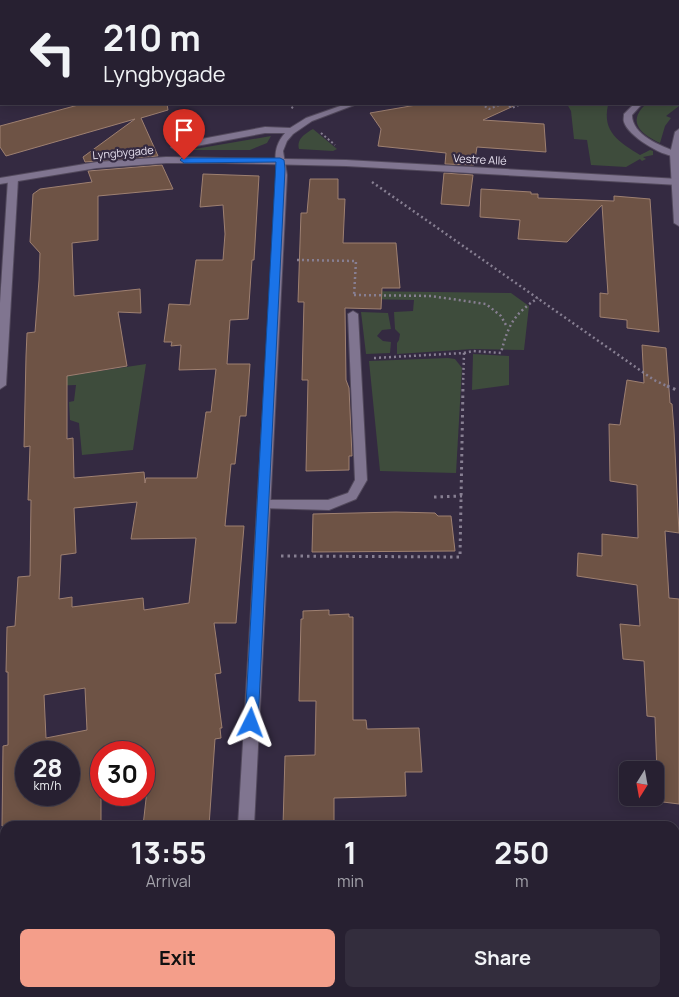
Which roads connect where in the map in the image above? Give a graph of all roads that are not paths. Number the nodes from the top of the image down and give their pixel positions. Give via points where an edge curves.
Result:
1 (350, 105) edge
2 (636, 105) edge
3 (290, 130) junction
4 (679, 132) edge
5 (175, 148) dead end
6 (674, 154) junction
7 (280, 160) junction
8 (13, 179) junction
9 (0, 181) edge
10 (678, 182) edge
11 (679, 223) edge
12 (353, 314) road end
13 (0, 384) edge
14 (264, 505) junction
15 (246, 821) edge

1 - 3 street
2 - 6 street via 628,114 628,122 636,134
3 - 5 street via 265,130
3 - 7 street via 279,152
4 - 6 street
6 - 10 street
7 - 8 street, Lyngbygade via 133,162
7 - 10 street, Vestre Allé
7 - 14 street via 282,175
8 - 9 street, Lyngbygade
8 - 13 street
10 - 11 street
12 - 14 street via 361,480 352,496 329,505
14 - 15 street

